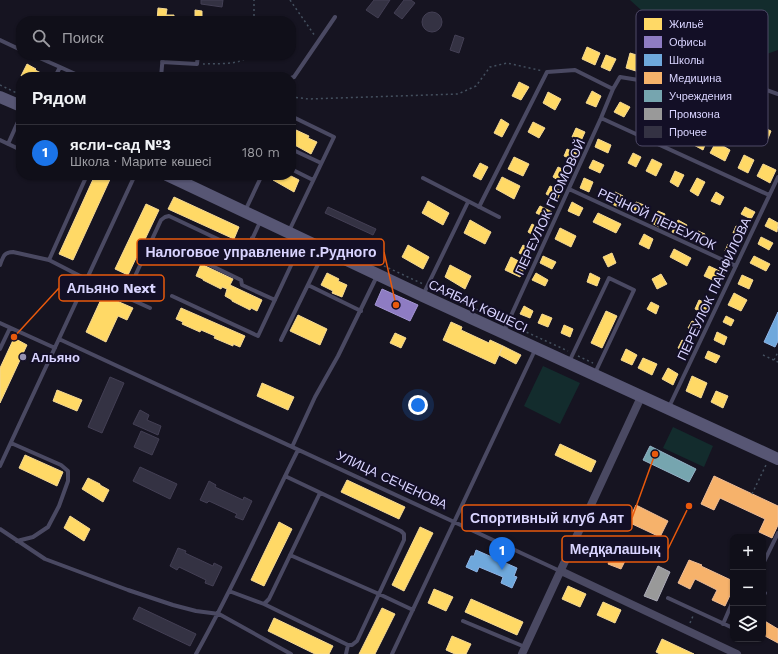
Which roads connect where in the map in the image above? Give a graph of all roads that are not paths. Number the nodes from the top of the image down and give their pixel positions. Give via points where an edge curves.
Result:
1 (335, 17) dead end
2 (0, 40) edge
3 (16, 48) edge
4 (44, 60) edge
5 (197, 60) edge
6 (162, 62) joint
7 (60, 67) junction
8 (58, 72) edge
9 (71, 72) edge
10 (161, 72) edge
11 (296, 74) edge
12 (636, 80) edge
13 (613, 89) junction
14 (768, 90) edge
15 (778, 94) edge
16 (0, 97) edge
17 (16, 104) edge
18 (296, 118) edge
19 (602, 118) junction
20 (16, 126) edge
21 (636, 134) edge
22 (0, 140) edge
23 (8, 144) junction
24 (663, 146) edge
25 (16, 148) edge
26 (296, 151) edge
27 (321, 163) junction
28 (296, 172) edge
29 (778, 177) edge
30 (423, 178) dead end
31 (85, 180) edge
32 (133, 180) edge
33 (178, 180) edge
34 (260, 180) edge
35 (313, 180) junction
36 (569, 189) junction
37 (769, 195) junction
38 (468, 202) junction
39 (479, 207) junction
40 (245, 212) junction
41 (499, 217) dead end
42 (261, 219) junction
43 (289, 232) junction
44 (252, 238) junction
45 (325, 250) junction
46 (183, 252) dead end
47 (49, 260) junction
48 (0, 265) edge
49 (736, 266) junction
50 (136, 274) road end
51 (378, 274) junction
52 (86, 279) junction
53 (308, 285) junction
54 (66, 291) dead end
55 (425, 291) junction
56 (172, 296) dead end
57 (78, 297) junction
58 (275, 300) junction
59 (150, 308) dead end
60 (361, 311) junction
61 (0, 324) edge
62 (10, 328) junction
63 (505, 328) junction
64 (59, 339) junction
65 (281, 340) dead end
66 (55, 348) junction
67 (536, 348) junction
68 (0, 349) edge
69 (571, 358) junction
70 (597, 370) junction
71 (641, 397) junction
72 (668, 409) junction
73 (11, 443) junction
74 (292, 447) junction
75 (298, 450) junction
76 (774, 457) edge
77 (0, 466) edge
78 (285, 476) junction
79 (320, 493) junction
80 (454, 522) junction
81 (0, 529) edge
82 (778, 533) edge
83 (17, 541) junction
84 (290, 555) junction
85 (766, 558) edge
86 (561, 571) junction
87 (230, 591) junction
88 (379, 594) junction
89 (668, 598) dead end
90 (264, 604) junction
91 (731, 606) edge
92 (413, 610) junction
93 (219, 614) junction
94 (463, 621) dead end
95 (723, 624) junction
96 (730, 627) edge
97 (348, 645) junction
98 (524, 650) edge
99 (196, 654) edge
100 (291, 654) edge
101 (346, 654) edge
102 (392, 654) edge
103 (737, 654) edge

1 - 11 lane
2 - 3 lane
4 - 7 lane
5 - 6 lane via 197,64
6 - 10 lane
7 - 8 lane
7 - 9 lane
12 - 13 lane via 620,77
13 - 19 lane, ПЕРЕУЛОК ГРОМОВОЙ
13 - 39 lane via 575,70 547,72
14 - 15 lane
16 - 17 street
18 - 27 lane via 334,136
19 - 21 lane
19 - 36 lane, ПЕРЕУЛОК ГРОМОВОЙ
20 - 23 lane
22 - 23 lane
23 - 25 lane
24 - 37 lane
26 - 27 lane
27 - 35 lane
28 - 35 lane
29 - 37 lane, ПЕРЕУЛОК ПАНФИЛОВА
30 - 38 lane
31 - 47 lane
32 - 52 lane
33 - 40 street, САЯБАҚ КӨШЕСІ
34 - 40 lane
35 - 43 lane
36 - 49 lane, РЕЧНОЙ ПЕРЕУЛОК
36 - 63 lane, ПЕРЕУЛОК ГРОМОВОЙ
37 - 49 lane, ПЕРЕУЛОК ПАНФИЛОВА
38 - 39 lane
38 - 55 lane
39 - 41 lane
40 - 42 street, САЯБАҚ КӨШЕСІ
42 - 43 street, САЯБАҚ КӨШЕСІ
42 - 44 lane
43 - 45 street, САЯБАҚ КӨШЕСІ
44 - 50 lane via 248,248 241,250 169,216 165,217
44 - 58 lane via 294,259
45 - 51 street, САЯБАҚ КӨШЕСІ
45 - 53 lane
46 - 58 lane via 241,280 242,285
47 - 48 lane via 8,252
47 - 52 lane
49 - 72 lane, ПЕРЕУЛОК ПАНФИЛОВА
51 - 55 street, САЯБАҚ КӨШЕСІ
51 - 60 lane
52 - 57 lane
52 - 59 lane
53 - 60 lane
53 - 65 lane
54 - 57 lane
55 - 63 street, САЯБАҚ КӨШЕСІ
56 - 58 lane via 258,336
57 - 64 lane
60 - 74 lane via 315,397
61 - 62 lane
62 - 66 lane
62 - 68 lane
63 - 67 street, САЯБАҚ КӨШЕСІ
64 - 66 lane
64 - 74 lane, УЛИЦА СЕЧЕНОВА
66 - 73 lane
67 - 69 street, САЯБАҚ КӨШЕСІ
67 - 80 lane
69 - 70 street, САЯБАҚ КӨШЕСІ
69 - 70 lane via 609,278 634,290
70 - 71 street, САЯБАҚ КӨШЕСІ
71 - 72 street, САЯБАҚ КӨШЕСІ
71 - 86 street
72 - 76 street, САЯБАҚ КӨШЕСІ
73 - 77 lane
73 - 83 lane via 61,465 68,471 68,481 59,506 46,529 33,537
74 - 75 lane, УЛИЦА СЕЧЕНОВА
75 - 78 lane
75 - 80 lane, УЛИЦА СЕЧЕНОВА
78 - 79 lane
78 - 87 lane
79 - 84 lane
79 - 88 lane via 404,534 404,540
80 - 86 lane, УЛИЦА СЕЧЕНОВА
80 - 92 lane
81 - 83 lane
82 - 85 lane
83 - 93 lane via 45,559 128,590 196,611
84 - 88 lane
84 - 90 lane via 269,599
86 - 98 street
86 - 103 street, УЛИЦА СЕЧЕНОВА
87 - 90 lane
87 - 93 lane
88 - 92 lane
88 - 97 lane via 357,641
89 - 95 lane
90 - 97 lane
91 - 95 lane
92 - 102 lane
93 - 99 lane
93 - 100 lane
94 - 98 lane
95 - 96 lane
97 - 101 lane

